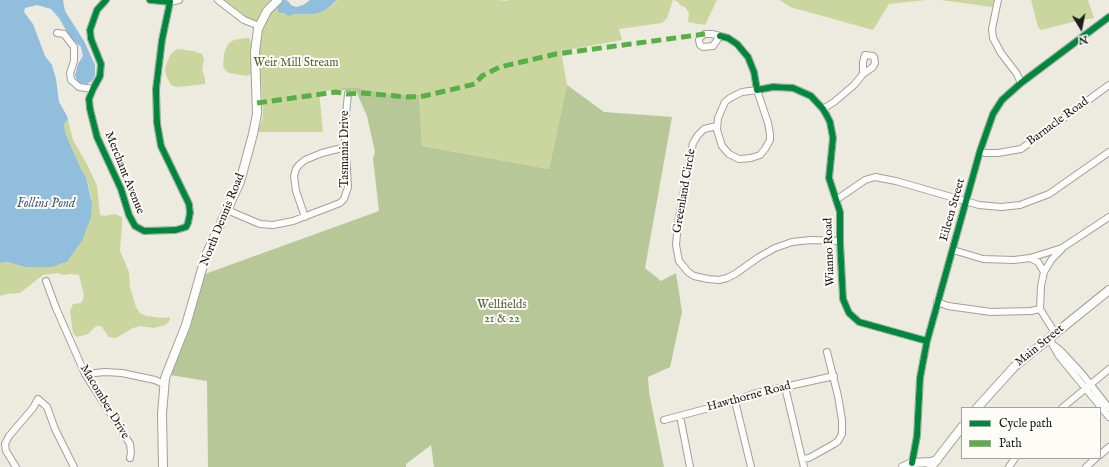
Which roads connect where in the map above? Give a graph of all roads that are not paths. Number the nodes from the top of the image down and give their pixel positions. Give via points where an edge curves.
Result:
1 (106, 0) edge
2 (150, 0) edge
3 (179, 0) edge
4 (218, 0) edge
5 (998, 0) edge
6 (170, 2) junction
7 (276, 2) edge
8 (1109, 17) edge
9 (259, 26) junction
10 (57, 33) dead end
11 (720, 36) dead end
12 (864, 74) dead end
13 (1021, 83) junction
14 (1109, 85) edge
15 (93, 89) junction
16 (757, 90) junction
17 (348, 94) dead end
18 (823, 109) junction
19 (717, 126) junction
20 (345, 148) junction
21 (980, 151) junction
22 (1109, 152) edge
23 (836, 200) junction
24 (967, 202) junction
25 (227, 210) junction
26 (305, 217) junction
27 (1109, 217) edge
28 (840, 241) junction
29 (1062, 248) junction
30 (952, 250) junction
31 (1030, 258) junction
32 (1044, 272) junction
33 (46, 281) dead end
34 (1109, 290) edge
35 (937, 302) junction
36 (1040, 309) junction
37 (1055, 333) junction
38 (926, 341) junction
39 (827, 352) dead end
40 (1109, 369) edge
41 (85, 374) junction
42 (834, 376) junction
43 (164, 384) junction
44 (785, 387) junction
45 (1088, 387) junction
46 (735, 401) junction
47 (978, 407) edge
48 (1063, 407) edge
49 (1109, 408) edge
50 (680, 416) junction
51 (1109, 417) edge
52 (664, 420) dead end
53 (961, 428) edge
54 (1109, 447) edge
55 (1101, 454) edge
56 (130, 458) dead end
57 (1095, 459) edge
58 (802, 460) junction
59 (937, 460) junction
60 (913, 465) edge
61 (16, 467) edge
62 (74, 467) edge
63 (163, 467) edge
64 (690, 467) edge
65 (751, 467) edge
66 (805, 467) edge
67 (903, 467) edge
68 (931, 467) edge
69 (1086, 467) edge

1 - 15 street, Merchant Avenue via 97,10 90,30 100,64 100,76
2 - 6 street
3 - 6 street
4 - 9 street via 244,20
5 - 13 street via 992,29 993,38
6 - 15 street, Merchant Avenue via 158,70 157,123 161,146 189,204 186,227 176,230 144,231 132,223 121,189 97,137 89,104
7 - 9 main road, North Dennis Road via 267,11
8 - 13 street, Eileen Street
9 - 25 main road, North Dennis Road via 255,46 255,125 240,182
10 - 15 street via 64,34 74,47 71,80 79,88
11 - 16 street via 737,44 748,57
12 - 18 street via 846,93
13 - 21 street, Eileen Street via 997,106
14 - 21 street, Barnacle Road via 1021,149 998,153
16 - 18 street, Wianno Road via 773,87 793,88 810,96
16 - 19 street, Wianno Road via 734,95 725,102
16 - 19 street via 770,134 768,144 762,153 745,159 729,154 722,146
17 - 20 street, Tasmania Drive
18 - 23 street, Wianno Road via 830,122 833,138 829,178
19 - 28 street, Greenland Circle via 704,129 693,142 676,246 679,261 688,272 694,276 719,280 735,274 774,248 792,242
20 - 26 street, Tasmania Drive via 348,187 344,199 332,207
20 - 26 street via 322,153 299,165 294,176
21 - 24 street, Eileen Street
22 - 24 street via 1049,194 1032,201 1001,207
23 - 24 street via 865,180 875,177
23 - 28 street, Wianno Road via 840,212
24 - 30 street, Eileen Street
25 - 26 street, Tasmania Drive via 267,225
25 - 43 main road, North Dennis Road via 206,255 186,325
27 - 29 street
28 - 38 street, Wianno Road via 843,299 848,313 860,322
29 - 31 street
29 - 32 street
30 - 31 street via 983,259
30 - 35 street, Eileen Street
31 - 32 street via 1038,262
32 - 36 street
33 - 41 street, Macomber Drive
34 - 37 main road, Main Street
35 - 36 street via 991,312
35 - 38 street, Eileen Street
36 - 37 street
37 - 45 street via 1051,340 1052,344 1062,352
37 - 47 main road, Main Street via 1015,366
38 - 60 street, Eileen Street
39 - 42 street
40 - 45 street
41 - 43 street via 122,373
41 - 56 street, Macomber Drive via 130,444
42 - 44 street, Hawthorne Road
42 - 58 street via 843,428 840,438 834,444
43 - 63 main road, North Dennis Road via 161,423
44 - 46 street, Hawthorne Road
44 - 58 street
45 - 48 street
45 - 49 street
45 - 51 street
46 - 50 street, Hawthorne Road
46 - 65 street
50 - 52 street, Hawthorne Road
50 - 64 street
53 - 59 main road
54 - 55 street
57 - 69 street
58 - 66 street
59 - 60 main road
59 - 68 main road
60 - 67 main road
61 - 62 street via 4,446 38,399 48,407 57,434

